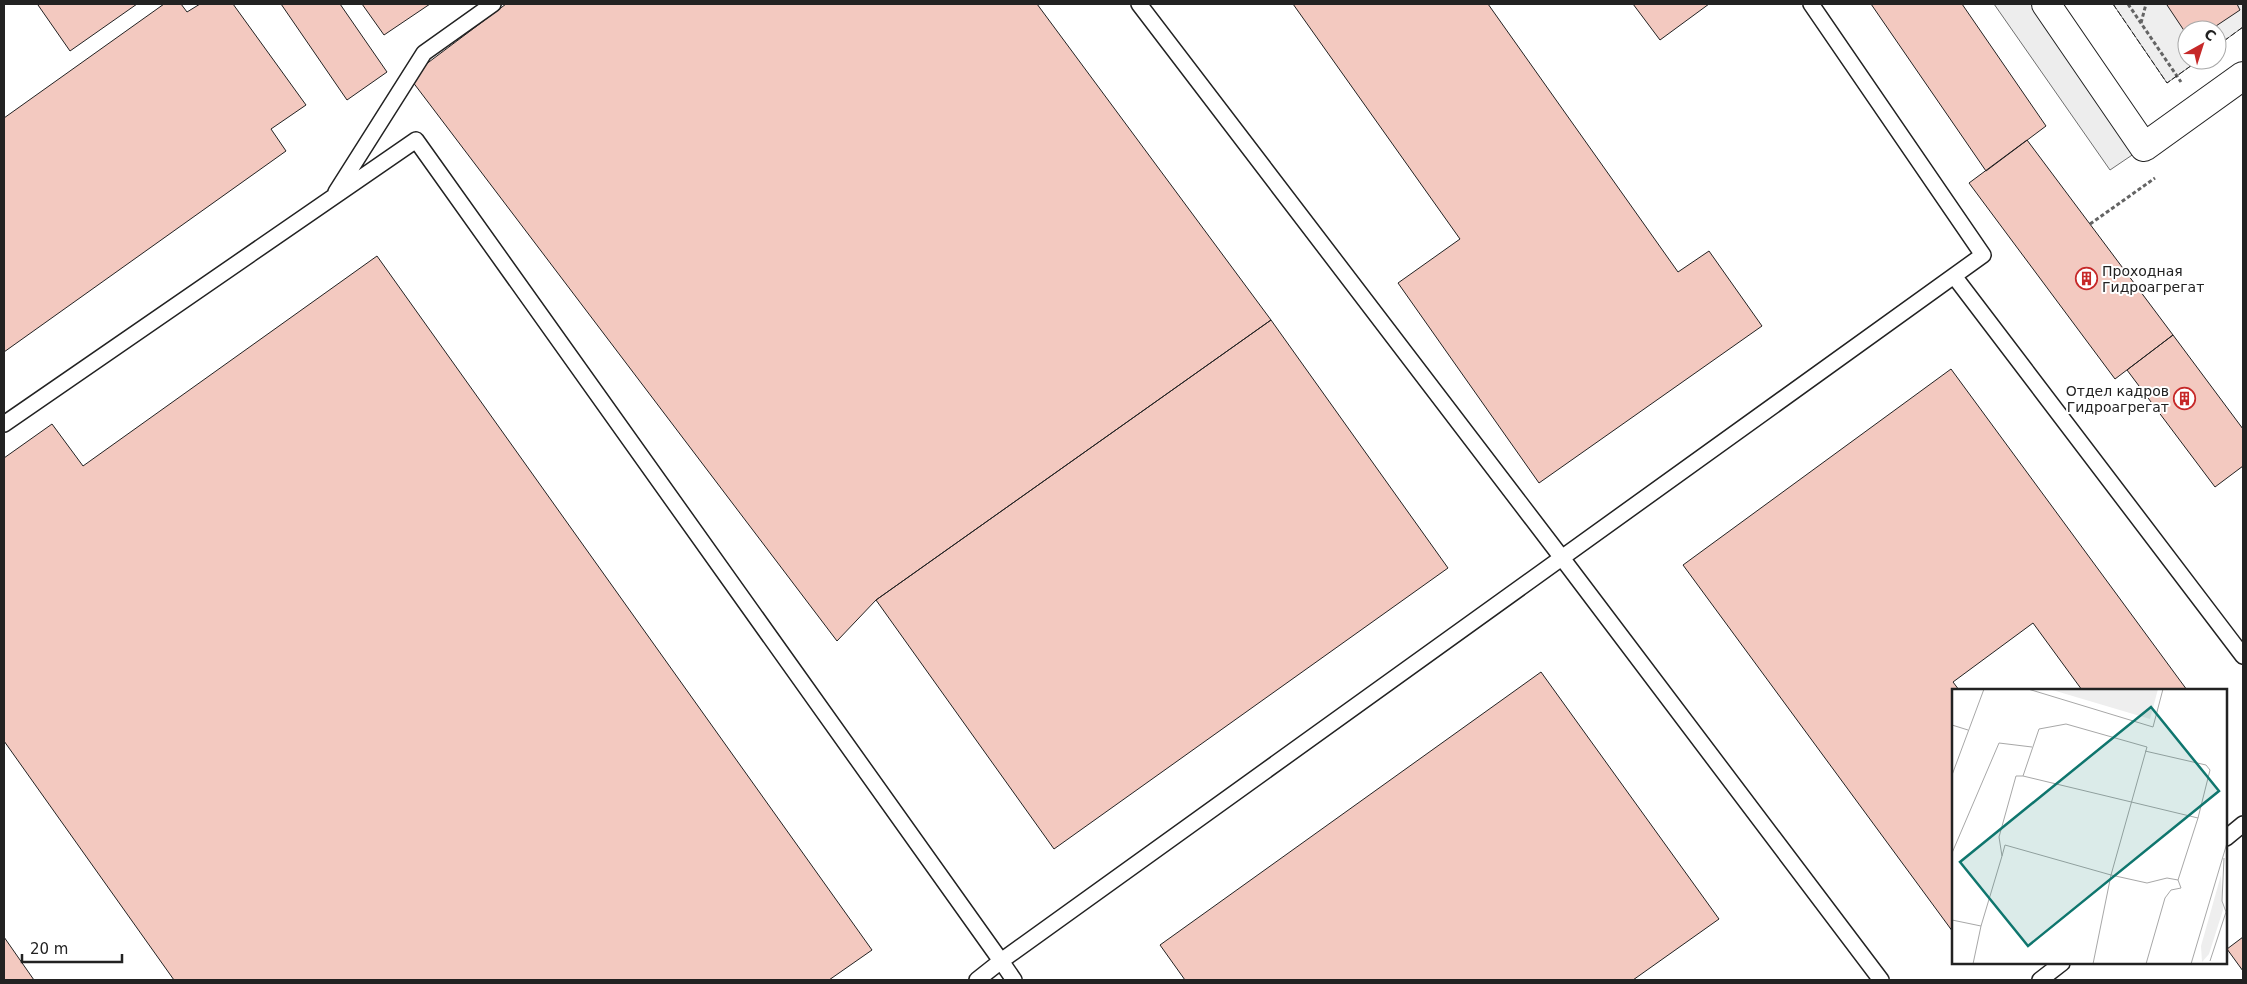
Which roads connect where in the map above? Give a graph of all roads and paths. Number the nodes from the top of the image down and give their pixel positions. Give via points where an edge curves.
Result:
1 (493, 4) edge
2 (1139, 4) edge
3 (1812, 4) edge
4 (2046, 4) edge
5 (2128, 4) edge
6 (2146, 4) edge
7 (2141, 23) junction
8 (2243, 76) edge
9 (2183, 86) dead end
10 (332, 198) junction
11 (1954, 276) junction
12 (4, 424) edge
13 (1562, 558) junction
14 (2243, 656) edge
15 (2243, 824) edge
16 (2227, 837) edge
17 (1001, 961) junction
18 (2061, 964) edge
19 (977, 980) edge
20 (1014, 980) edge
21 (1881, 980) edge
22 (2040, 980) edge

1 - 10 lane via 424,53
2 - 13 lane
3 - 11 lane via 1983,255
4 - 8 street via 2144,147
5 - 7 path
6 - 7 path
7 - 9 path
10 - 12 lane
10 - 17 lane via 416,140
11 - 13 lane
11 - 14 lane
13 - 17 lane
13 - 21 lane
15 - 16 lane
17 - 19 lane
17 - 20 lane
18 - 22 lane

